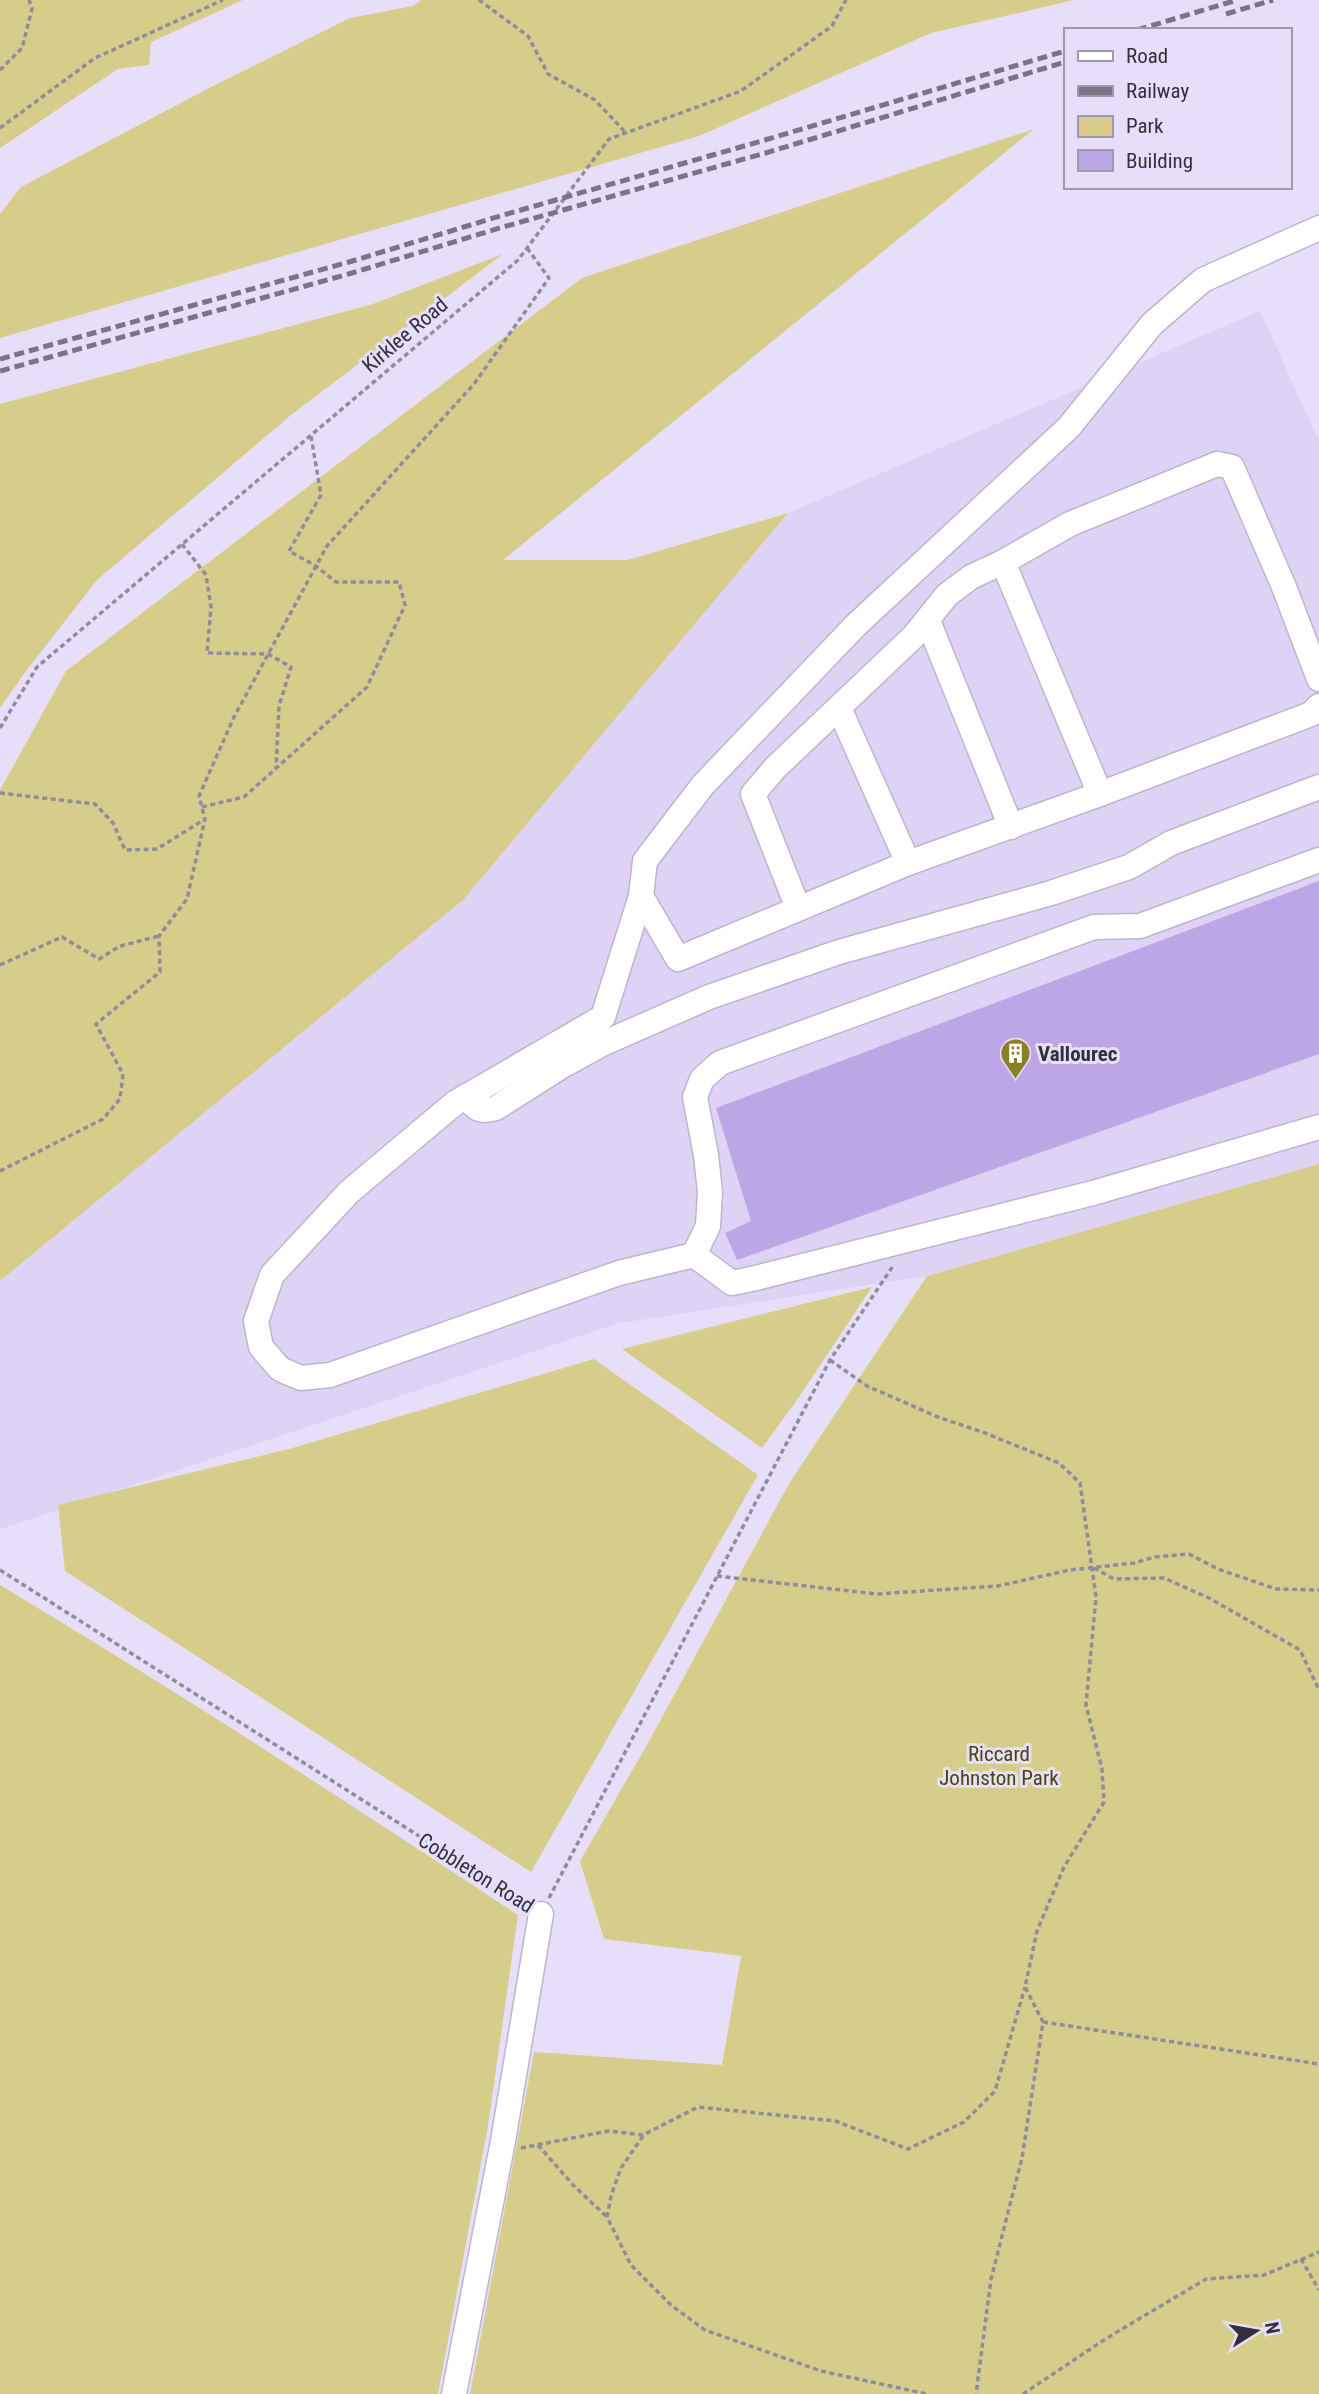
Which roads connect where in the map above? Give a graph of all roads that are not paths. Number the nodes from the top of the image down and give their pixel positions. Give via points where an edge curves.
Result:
1 (1319, 228) edge
2 (1003, 562) junction
3 (929, 621) junction
4 (1319, 679) edge
5 (1319, 706) edge
6 (839, 708) junction
7 (1319, 787) edge
8 (1100, 794) junction
9 (1011, 827) junction
10 (1319, 860) edge
11 (908, 863) junction
12 (641, 896) junction
13 (798, 908) junction
14 (466, 1096) junction
15 (1319, 1127) edge
16 (694, 1255) junction
17 (541, 1914) road end
18 (454, 2394) edge

1 - 12 lane via 1203,280 1152,324 1069,427 856,625 703,785 646,861
2 - 3 lane via 947,595
2 - 4 lane via 1070,524 1217,464 1232,467
2 - 8 lane
3 - 6 lane
3 - 9 lane
5 - 8 lane via 1311,714
6 - 11 lane
6 - 13 lane via 753,794
7 - 14 lane via 1171,844 1129,867 827,956 709,997 602,1044 495,1108 475,1109
8 - 9 lane
9 - 11 lane
10 - 16 lane via 1140,926 1094,927 720,1063 702,1079 695,1097 710,1192 708,1226
11 - 13 lane
12 - 13 lane via 678,959
12 - 14 lane via 603,1017
14 - 16 lane via 349,1192 272,1275 256,1321 261,1347 280,1369 301,1378 330,1375 619,1273
15 - 16 lane via 1093,1193 732,1283
17 - 18 lane, Cobbleton Road

